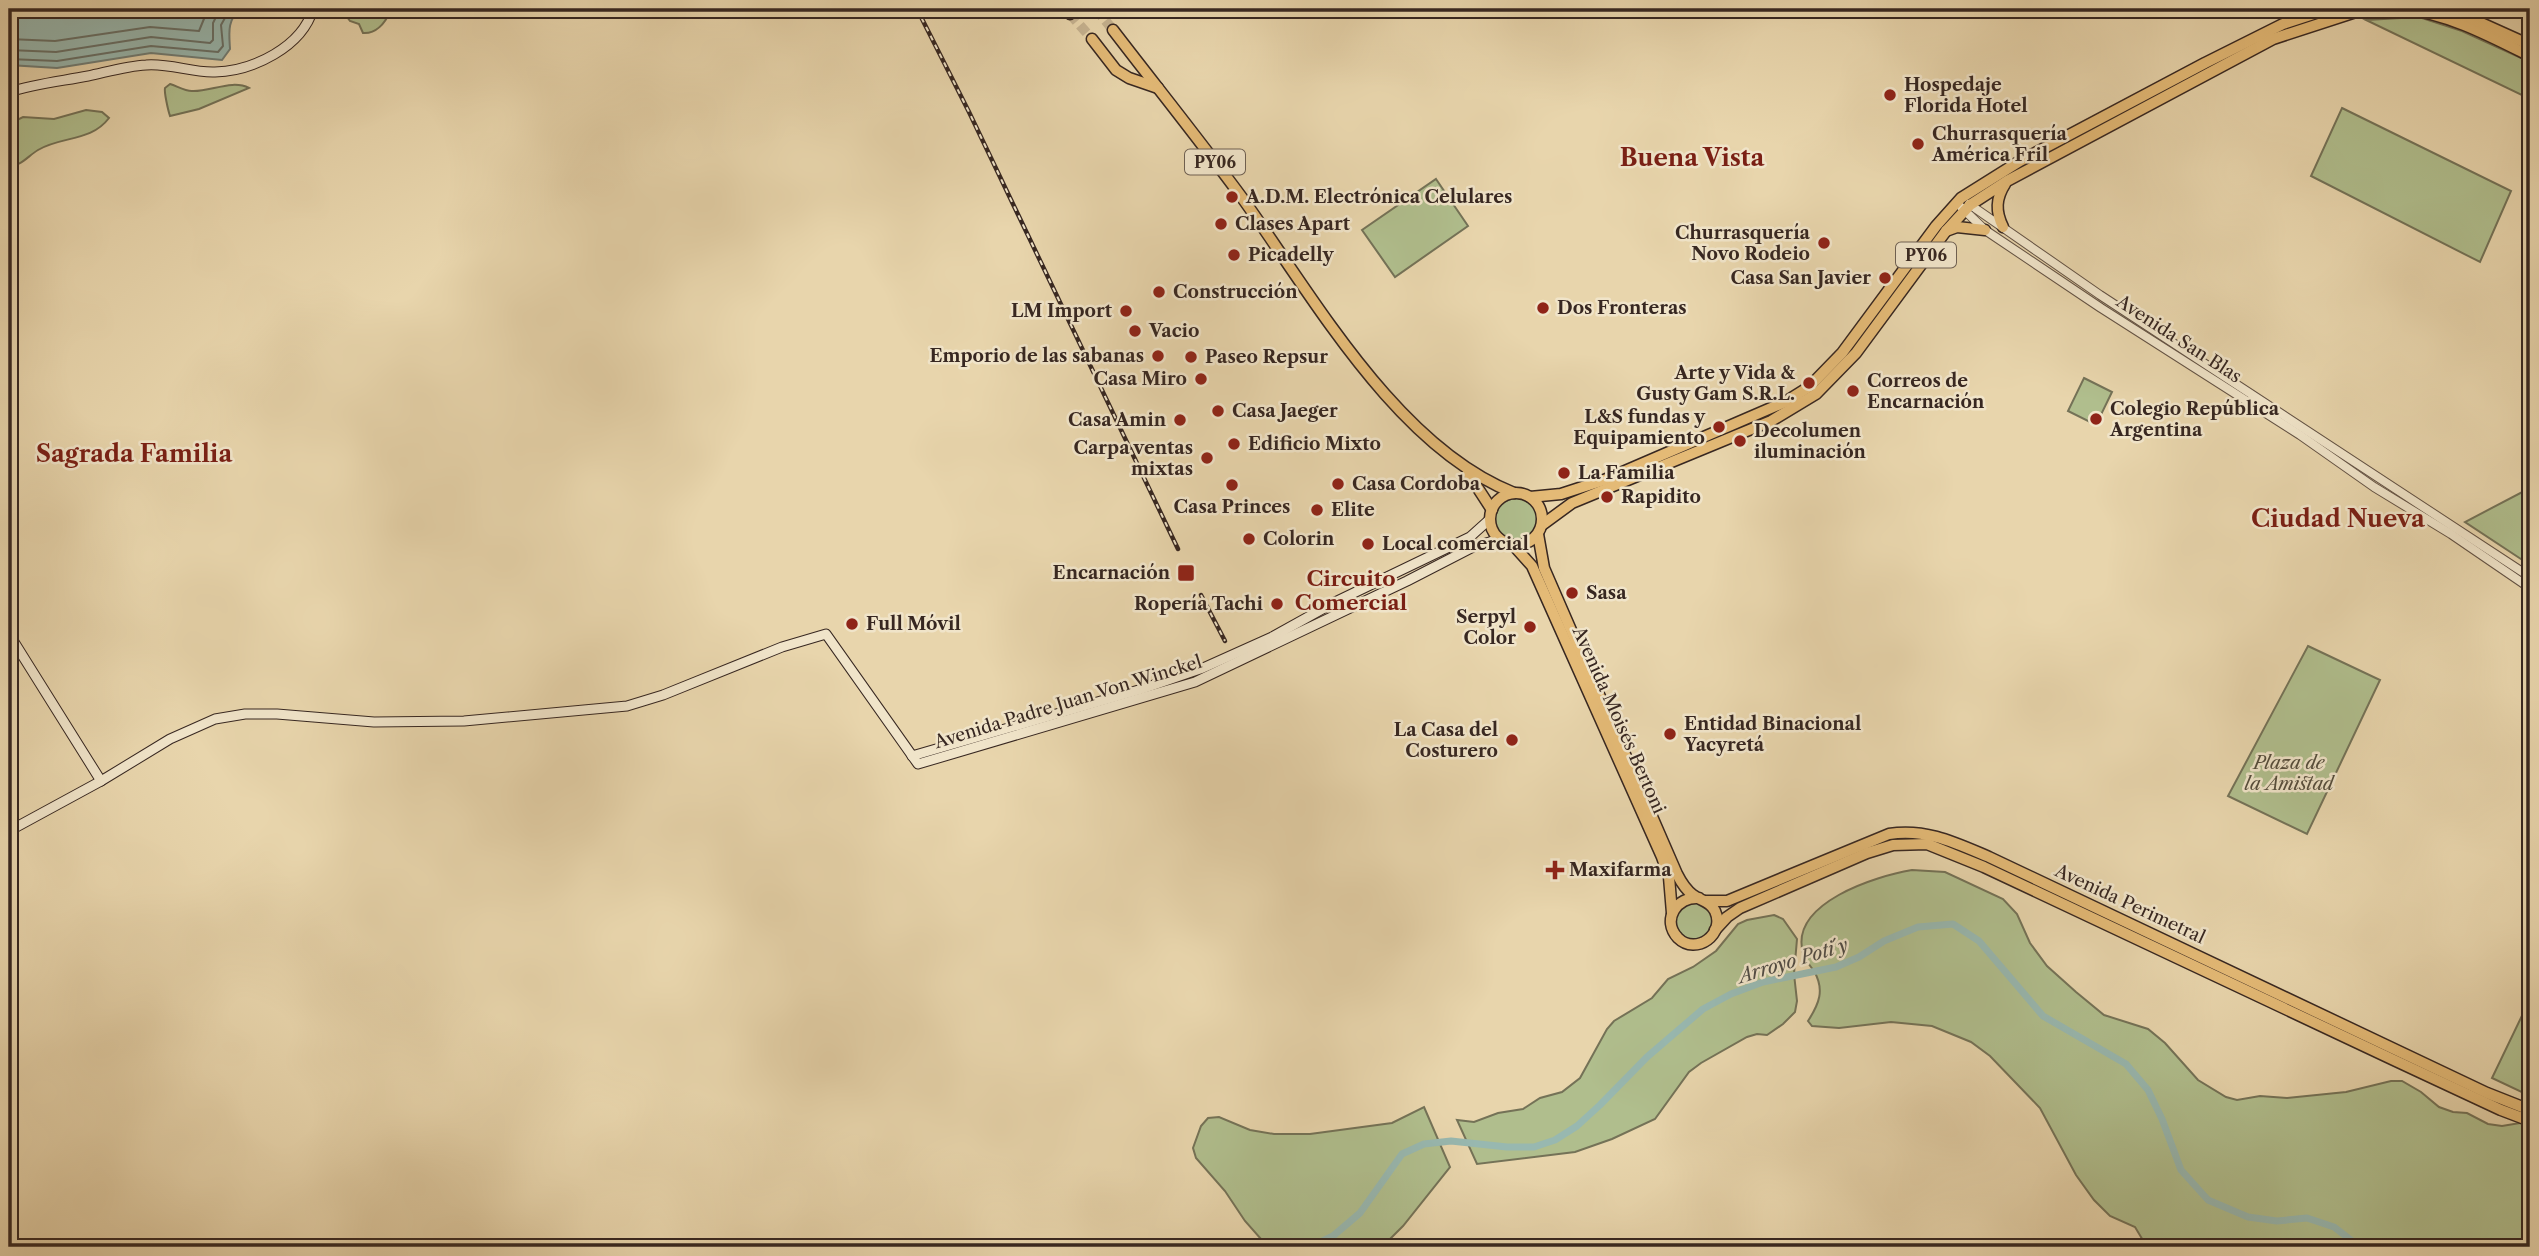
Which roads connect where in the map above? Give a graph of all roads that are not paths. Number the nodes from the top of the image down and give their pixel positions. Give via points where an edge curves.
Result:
1 (313, 9) edge
2 (2319, 9) edge
3 (2329, 9) edge
4 (2365, 9) edge
5 (2375, 9) edge
6 (2386, 9) edge
7 (2404, 9) edge
8 (2450, 9) edge
9 (2309, 16) junction
10 (1113, 30) tunnel mouth
11 (1092, 39) tunnel mouth
12 (2530, 45) edge
13 (2530, 56) edge
14 (1158, 88) junction
15 (9, 92) edge
16 (2007, 181) junction
17 (1963, 204) junction
18 (2003, 227) junction
19 (1984, 230) junction
20 (1946, 231) junction
21 (1464, 468) junction
22 (1514, 493) junction
23 (1530, 497) junction
24 (1491, 515) junction
25 (1540, 530) junction
26 (1502, 541) junction
27 (1514, 546) junction
28 (2530, 577) edge
29 (2530, 588) edge
30 (9, 634) edge
31 (915, 760) junction
32 (101, 781) junction
33 (9, 831) edge
34 (1702, 900) junction
35 (1671, 915) junction
36 (1715, 930) junction
37 (2530, 1110) edge
38 (2530, 1121) edge

1 - 15 main road via 306,27 287,44 238,69 203,72 168,64 144,65
2 - 9 main road
3 - 9 main road, PY06
4 - 16 main road, PY06 via 2273,39
5 - 6 main road
7 - 13 main road via 2460,23
8 - 12 main road
9 - 17 main road, PY06 via 2283,24 2020,161
10 - 14 main road, PY06
11 - 14 main road via 1116,70
14 - 21 main road, PY06 via 1364,368 1422,433
16 - 17 main road, PY06
16 - 18 main road via 1997,206
17 - 18 street, Avenida San Blas
17 - 19 street, Avenida San Blas
17 - 20 main road, PY06
17 - 23 main road, PY06 via 1921,245 1863,327 1809,387 1770,410 1604,481
18 - 28 street, Avenida San Blas
19 - 20 main road
19 - 29 street, Avenida San Blas
20 - 25 main road, PY06 via 1856,353 1816,394 1771,421 1572,503
21 - 22 main road, PY06
21 - 24 main road, PY06 via 1482,492
22 - 23 main road, PY06
22 - 24 main road via 1502,497
23 - 25 main road via 1541,511
24 - 26 main road, PY06 via 1494,533
24 - 31 main road, Avenida Padre Juan Von Winckel via 1476,533 1203,668
25 - 27 main road, PY06 via 1528,543
25 - 34 main road, Avenida Moisés Bertoni via 1544,568 1677,874
26 - 27 main road
26 - 31 main road, Avenida Padre Juan Von Winckel via 1475,547 1188,684
27 - 35 main road, Avenida Moisés Bertoni via 1537,576 1662,858 1671,888
30 - 32 main road
31 - 32 main road, Avenida Padre Juan Von Winckel via 826,634 782,646 627,706 464,721 374,722 301,715 215,719 170,739
32 - 33 main road, Avenida Padre Juan Von Winckel
34 - 35 main road via 1685,899
34 - 36 main road, Avenida Moisés Bertoni via 1715,911
34 - 37 main road, Avenida Perimetral via 1727,901 1889,834 1934,835
35 - 36 main road, Avenida Moisés Bertoni via 1675,936 1689,944 1702,943
36 - 38 main road, Avenida Perimetral via 1740,908 1867,853 1927,844

